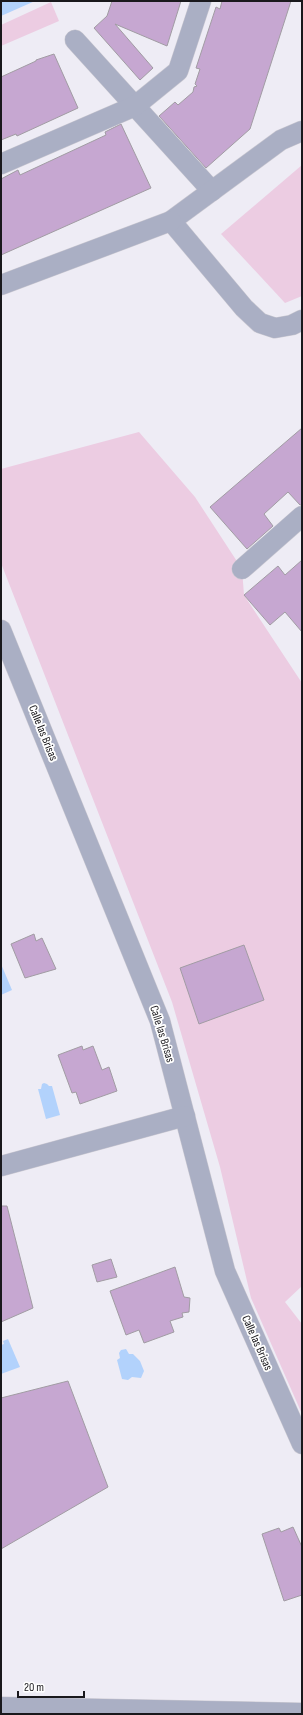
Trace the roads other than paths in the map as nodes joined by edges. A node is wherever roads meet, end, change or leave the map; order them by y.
1 (201, 1) edge
2 (75, 40) dead end
3 (135, 106) junction
4 (302, 131) edge
5 (1, 164) edge
6 (212, 191) junction
7 (171, 221) junction
8 (1, 285) edge
9 (302, 320) edge
10 (302, 516) edge
11 (242, 569) dead end
12 (1, 630) edge
13 (185, 1116) junction
14 (1, 1166) edge
15 (302, 1444) edge
16 (1, 1707) edge
17 (302, 1713) edge

1 - 3 street
2 - 3 street
3 - 5 street
3 - 6 street
4 - 6 street
6 - 7 street
7 - 8 street
7 - 9 street
10 - 11 street
12 - 13 street, Calle las Brisas
13 - 14 street
13 - 15 street, Calle las Brisas
16 - 17 street

